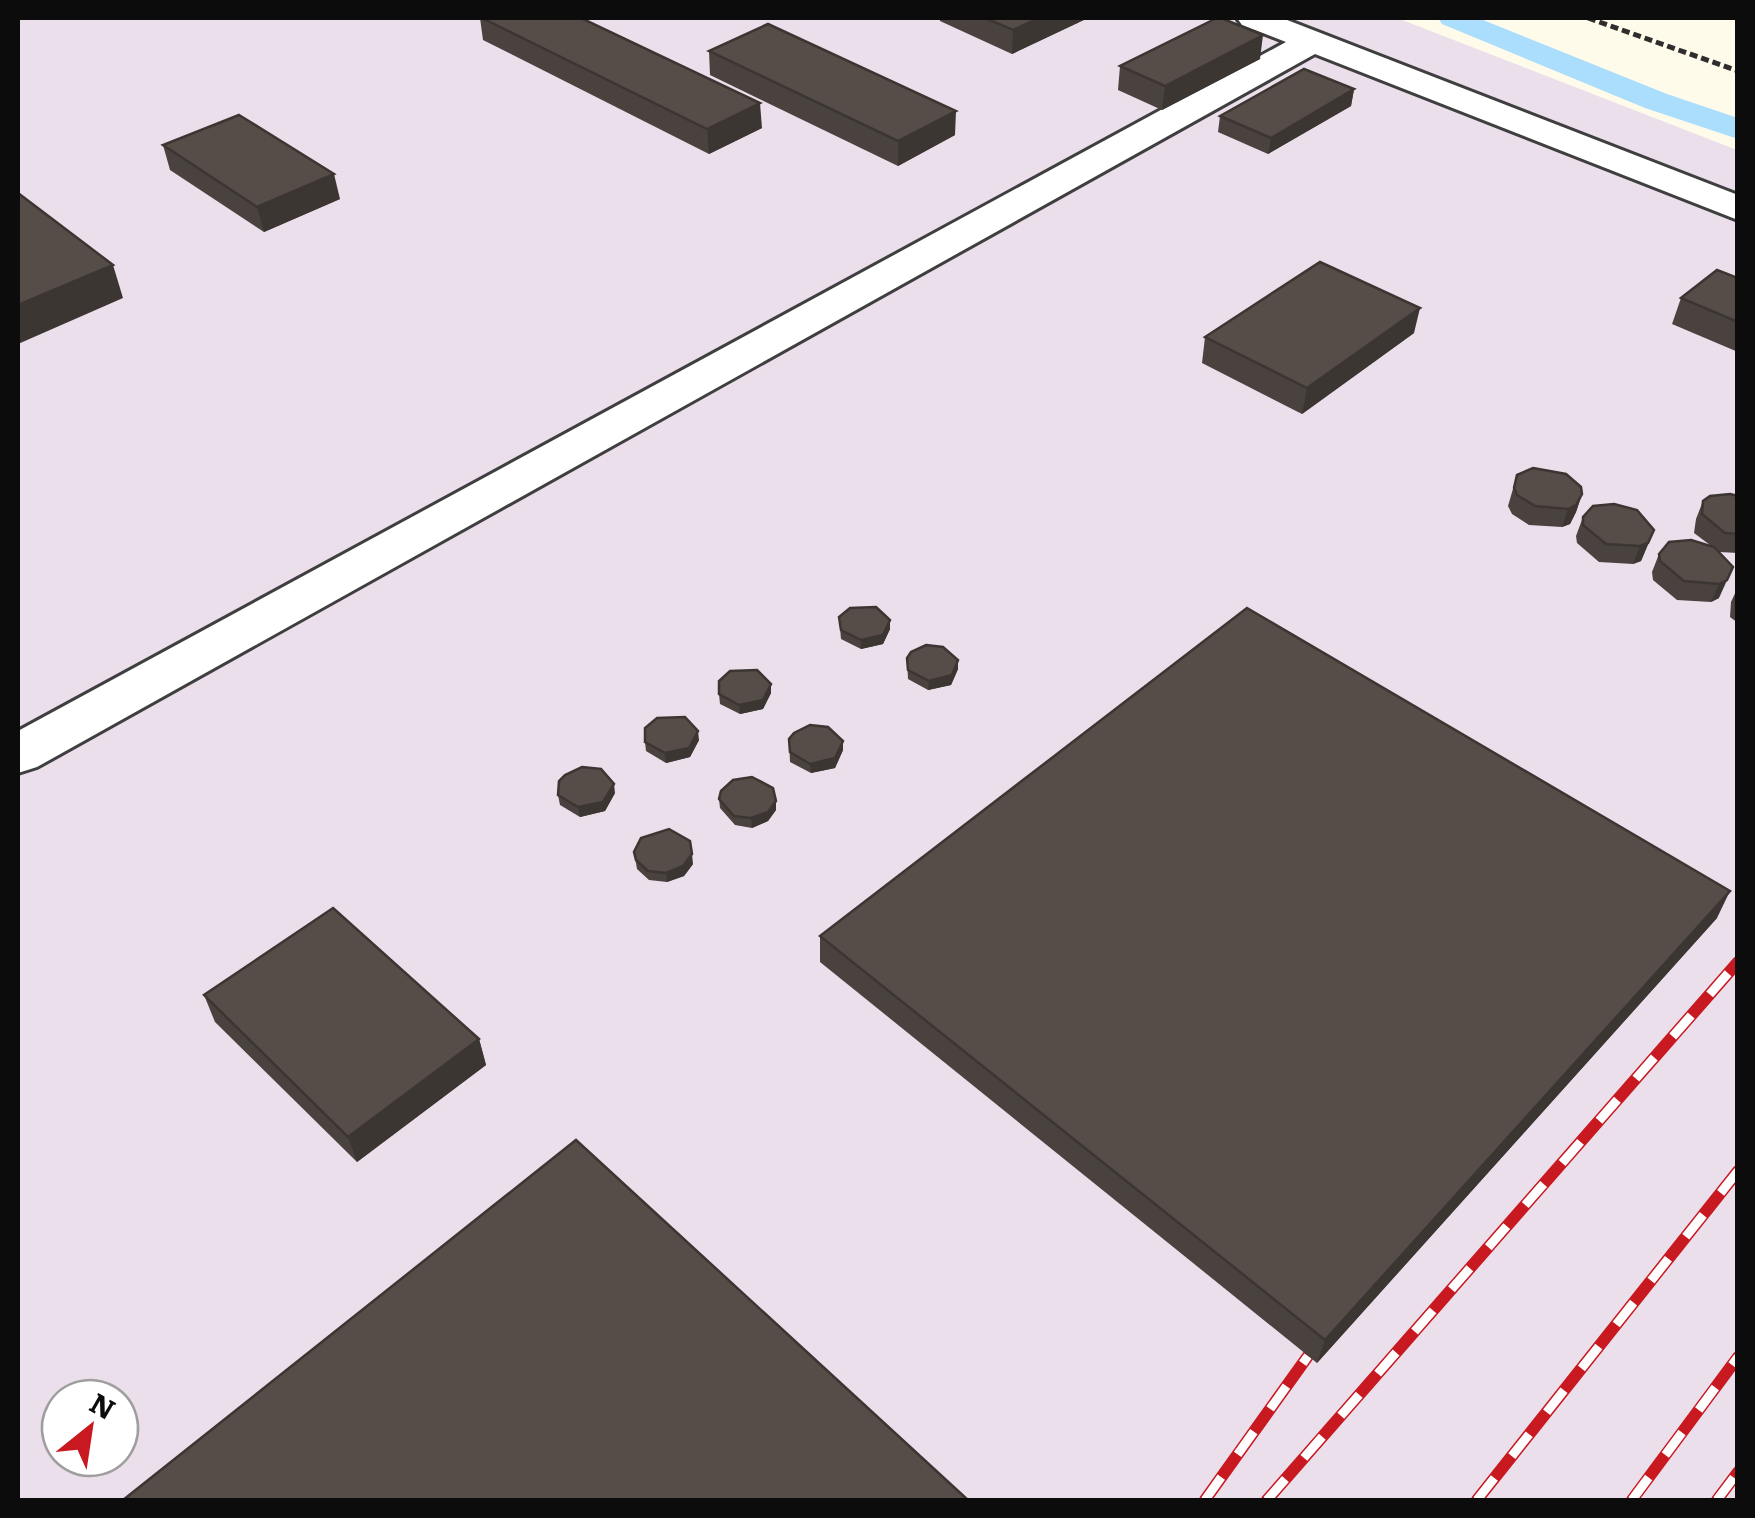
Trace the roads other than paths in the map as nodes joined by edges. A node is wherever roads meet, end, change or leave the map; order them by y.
1 (1254, 18) edge
2 (1314, 41) junction
3 (1738, 209) edge
4 (18, 754) edge

1 - 2 street
2 - 3 street
2 - 4 street

